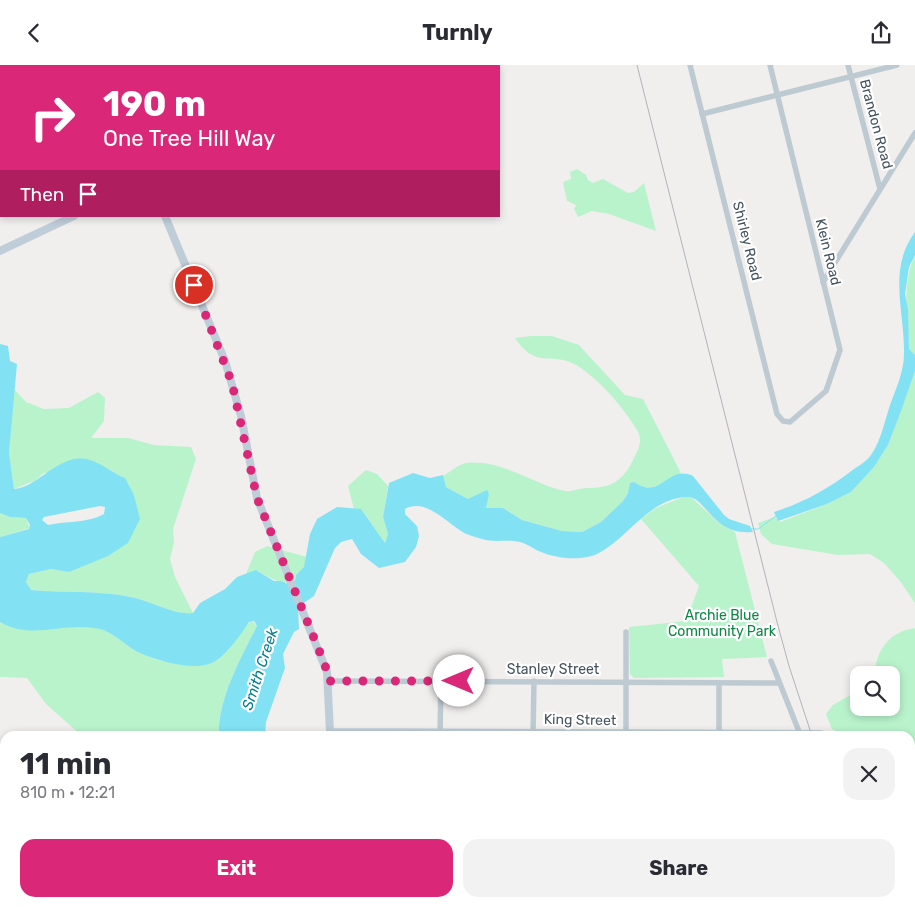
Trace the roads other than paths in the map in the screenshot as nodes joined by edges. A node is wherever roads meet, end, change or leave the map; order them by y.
1 (690, 65) edge
2 (770, 65) edge
3 (848, 65) edge
4 (897, 65) edge
5 (851, 77) junction
6 (778, 95) junction
7 (702, 114) junction
8 (915, 133) edge
9 (880, 189) junction
10 (72, 217) edge
11 (165, 217) edge
12 (0, 251) edge
13 (823, 282) junction
14 (783, 421) joint
15 (626, 632) dead end
16 (771, 661) dead end
17 (329, 681) junction
18 (441, 681) junction
19 (534, 681) junction
20 (627, 682) junction
21 (719, 683) junction
22 (778, 683) junction
23 (330, 731) edge
24 (440, 731) edge
25 (533, 731) edge
26 (626, 731) edge
27 (719, 731) edge
28 (799, 731) edge

1 - 7 street, Shirley Road
2 - 6 street, Klein Road
3 - 5 street, Brandon Road
4 - 5 street
5 - 6 street
5 - 9 street, Brandon Road
6 - 7 street
6 - 13 street, Klein Road
7 - 14 street, Shirley Road
8 - 9 street
9 - 13 street
10 - 12 street
11 - 17 street
13 - 14 street, Klein Road
15 - 20 street
16 - 22 street
17 - 18 street, Stanley Street
17 - 23 street
18 - 19 street, Stanley Street
18 - 24 street
19 - 20 street, Stanley Street
19 - 25 street
20 - 21 street, Stanley Street
20 - 26 street
21 - 22 street, Stanley Street
21 - 27 street
22 - 28 street

